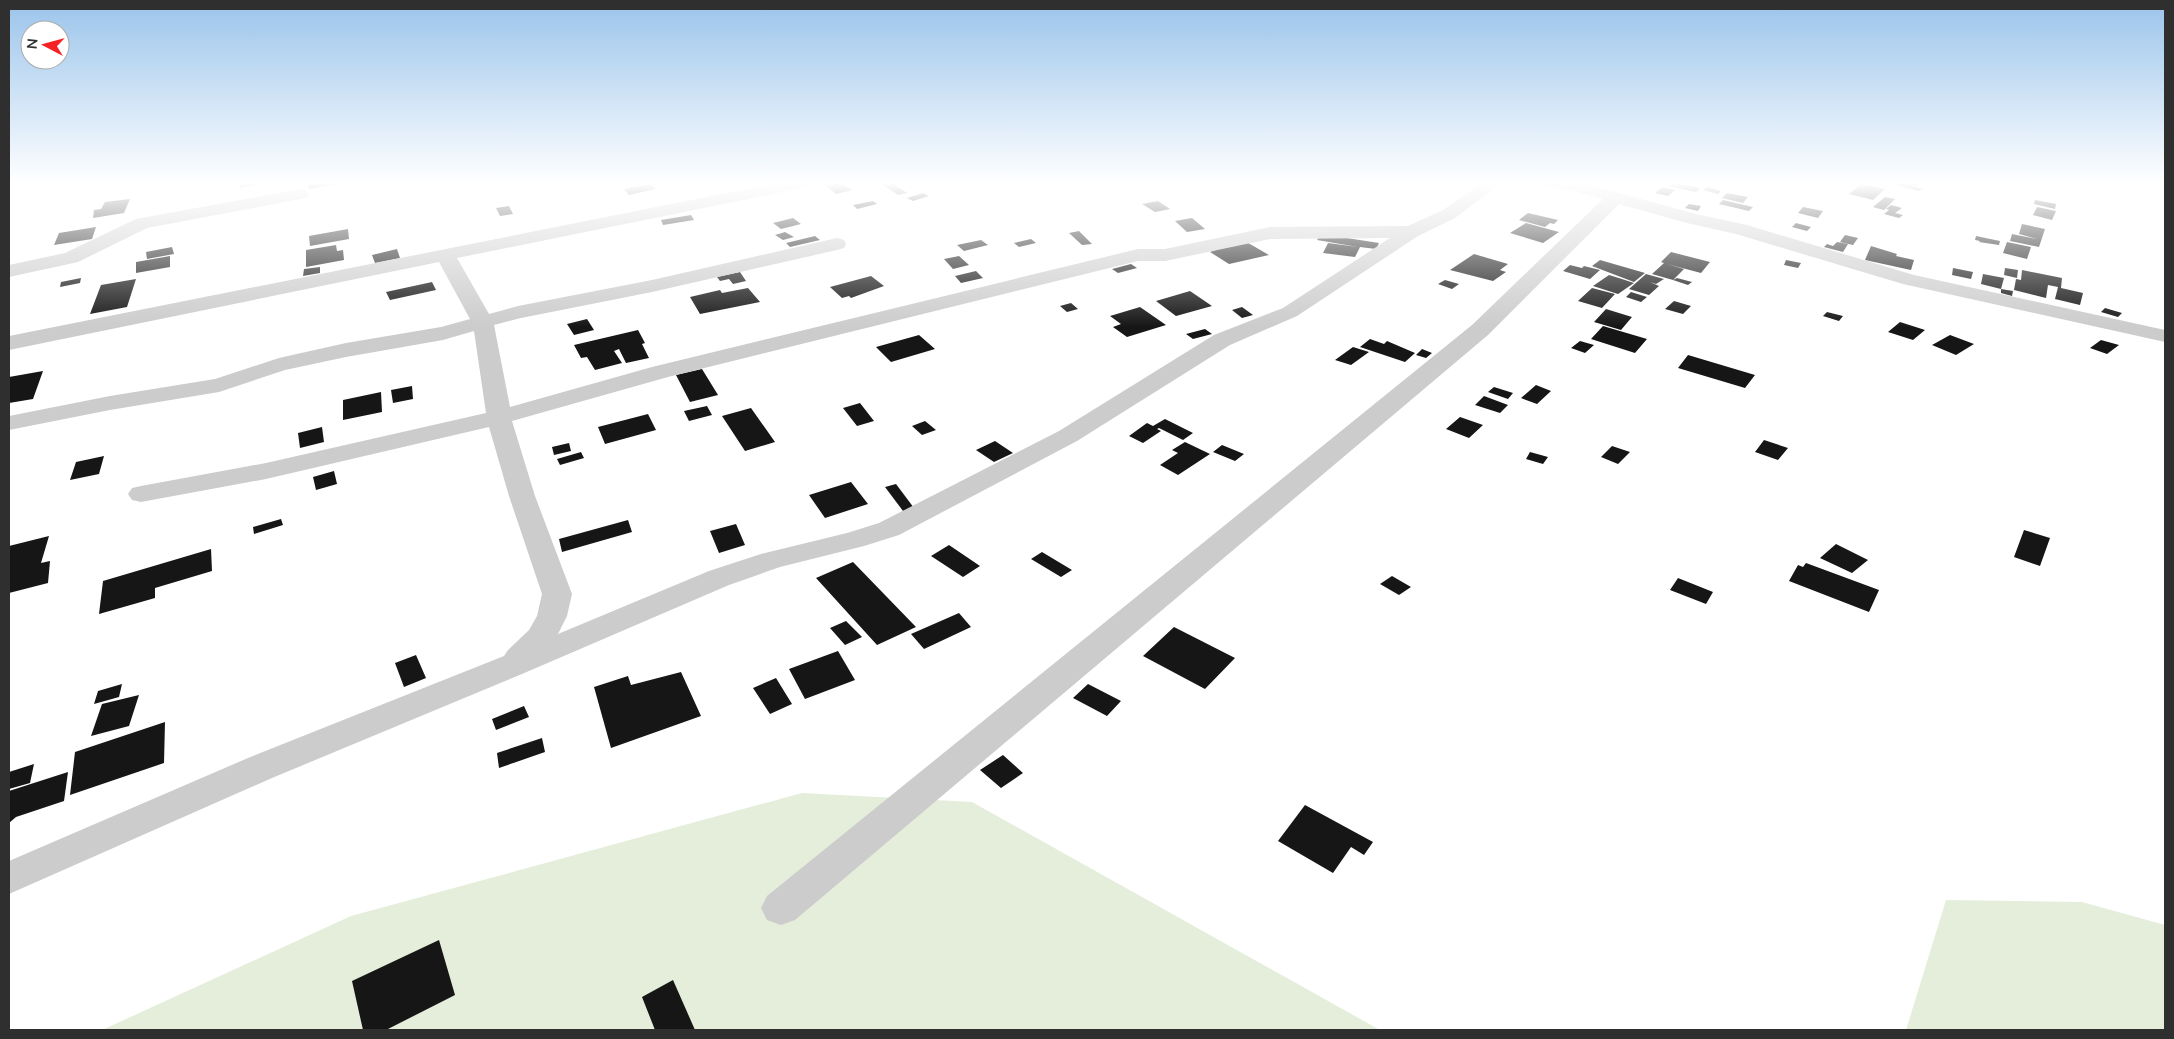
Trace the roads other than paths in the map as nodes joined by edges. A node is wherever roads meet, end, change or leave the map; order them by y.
1 (127, 230) edge
2 (567, 230) edge
3 (1414, 230) edge
4 (1582, 230) edge
5 (1745, 230) edge
6 (1411, 232) junction
7 (837, 244) dead end
8 (445, 255) junction
9 (9, 270) edge
10 (483, 322) junction
11 (2165, 336) edge
12 (9, 342) edge
13 (499, 417) junction
14 (9, 423) edge
15 (141, 494) dead end
16 (511, 666) junction
17 (9, 878) edge
18 (781, 908) dead end

1 - 9 street
2 - 8 street
3 - 6 street
4 - 18 street
5 - 11 street
6 - 13 street
6 - 16 street
7 - 10 street
8 - 10 street
8 - 12 street
10 - 13 street
10 - 14 street
13 - 15 street
13 - 16 street
16 - 17 street

